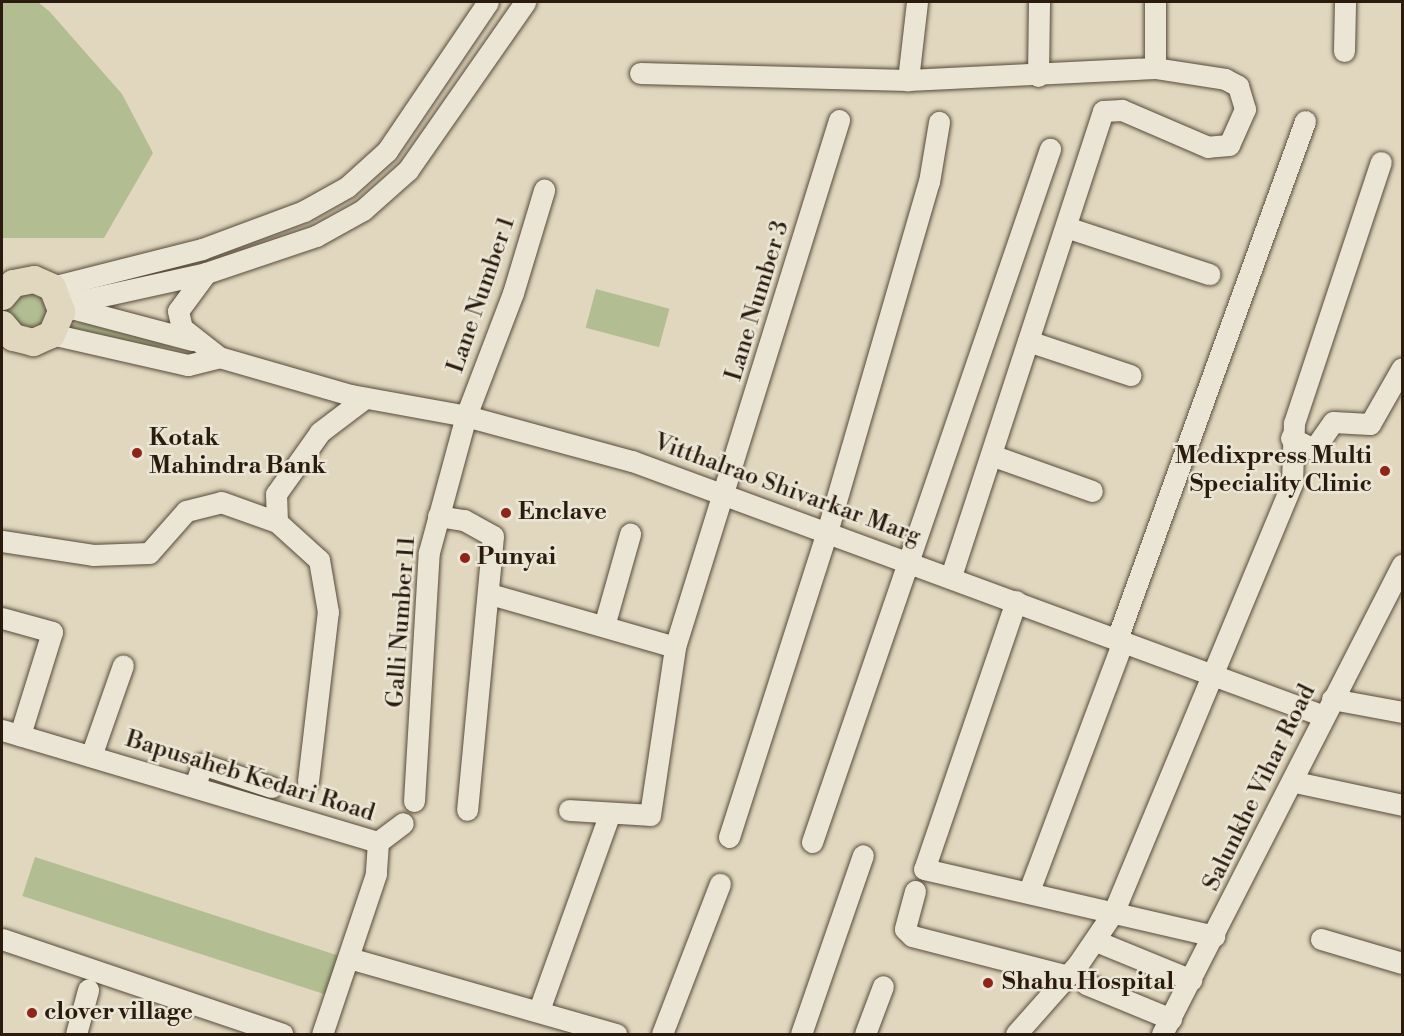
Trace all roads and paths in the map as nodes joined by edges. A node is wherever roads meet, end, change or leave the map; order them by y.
1 (488, 2) edge
2 (525, 2) edge
3 (917, 2) edge
4 (1039, 2) edge
5 (1155, 2) edge
6 (1345, 2) edge
7 (1344, 51) dead end
8 (1155, 68) junction
9 (640, 73) dead end
10 (1038, 76) junction
11 (908, 80) junction
12 (839, 120) dead end
13 (1305, 121) dead end
14 (939, 122) dead end
15 (1050, 149) dead end
16 (1381, 162) dead end
17 (543, 190) dead end
18 (1065, 227) junction
19 (206, 273) junction
20 (1209, 274) dead end
21 (5, 287) edge
22 (56, 296) junction
23 (5, 334) edge
24 (51, 334) junction
25 (193, 340) junction
26 (1028, 341) junction
27 (219, 357) junction
28 (1402, 368) edge
29 (1130, 375) dead end
30 (365, 398) junction
31 (466, 416) junction
32 (1291, 438) junction
33 (991, 455) junction
34 (1092, 491) dead end
35 (725, 497) junction
36 (438, 516) junction
37 (278, 522) junction
38 (827, 532) junction
39 (630, 534) dead end
40 (2, 541) edge
41 (911, 562) junction
42 (1402, 565) edge
43 (951, 577) junction
44 (490, 594) junction
45 (1016, 601) junction
46 (2, 618) edge
47 (604, 626) junction
48 (1120, 640) junction
49 (675, 647) junction
50 (123, 665) dead end
51 (1212, 674) junction
52 (1328, 707) junction
53 (1402, 712) edge
54 (11, 733) edge
55 (91, 756) junction
56 (309, 781) dead end
57 (1295, 782) junction
58 (195, 786) junction
59 (271, 786) dead end
60 (414, 801) dead end
61 (1402, 805) edge
62 (467, 810) dead end
63 (569, 810) dead end
64 (609, 816) junction
65 (404, 823) dead end
66 (729, 837) dead end
67 (378, 842) junction
68 (812, 842) dead end
69 (863, 855) dead end
70 (720, 884) dead end
71 (915, 891) dead end
72 (1029, 891) junction
73 (1114, 911) junction
74 (1214, 936) junction
75 (2, 939) edge
76 (1321, 939) dead end
77 (1096, 941) junction
78 (349, 958) junction
79 (1402, 963) edge
80 (1077, 980) junction
81 (1191, 980) junction
82 (883, 986) dead end
83 (88, 990) dead end
84 (539, 1010) junction
85 (1166, 1027) edge
86 (570, 1028) edge
87 (76, 1035) edge
88 (282, 1035) edge
89 (322, 1035) edge
90 (615, 1035) edge
91 (662, 1035) edge
92 (801, 1035) edge
93 (865, 1035) edge
94 (1016, 1035) edge

1 - 22 street
2 - 19 street
3 - 11 street
4 - 10 street
5 - 8 street
6 - 7 street
8 - 10 street
8 - 18 street
9 - 11 street
10 - 11 street
12 - 35 street, Lane Number 3
13 - 48 street
14 - 38 street
15 - 41 street
16 - 32 street
17 - 31 street, Lane Number 1
18 - 20 street
18 - 26 street
19 - 22 street
19 - 25 street
21 - 22 main road
22 - 24 main road
22 - 25 street
23 - 24 main road
24 - 27 street
25 - 27 street
26 - 29 street
26 - 33 street
27 - 30 street, Vitthalrao Shivarkar Marg
28 - 32 street
30 - 31 street, Vitthalrao Shivarkar Marg
30 - 37 street
31 - 35 street, Vitthalrao Shivarkar Marg
31 - 36 street, Galli Number 11
32 - 51 street
33 - 34 street
33 - 43 street
35 - 38 street, Vitthalrao Shivarkar Marg
35 - 49 street, Lane Number 3
36 - 44 street
36 - 60 street, Galli Number 11
37 - 40 street
37 - 56 street
38 - 41 street, Vitthalrao Shivarkar Marg
38 - 66 street
39 - 47 street
41 - 43 street, Vitthalrao Shivarkar Marg
41 - 68 street
42 - 52 street, Salunkhe Vihar Road
43 - 45 street, Vitthalrao Shivarkar Marg
44 - 47 street
44 - 62 street
45 - 48 street, Vitthalrao Shivarkar Marg
45 - 72 street
46 - 54 street
47 - 49 street
48 - 51 street, Vitthalrao Shivarkar Marg
48 - 72 street
49 - 64 street, Lane Number 3
50 - 55 street
51 - 52 street, Vitthalrao Shivarkar Marg
51 - 73 street
52 - 53 street, Vitthalrao Shivarkar Marg
52 - 57 street, Salunkhe Vihar Road
54 - 55 street, Bapusaheb Kedari Road
55 - 58 street, Bapusaheb Kedari Road
57 - 61 street
57 - 74 street, Salunkhe Vihar Road
58 - 59 street
58 - 67 street, Bapusaheb Kedari Road
63 - 64 street
64 - 84 street
65 - 67 street
67 - 78 street, Bapusaheb Kedari Road
69 - 92 street
70 - 91 street
71 - 80 street
72 - 73 street
73 - 74 street
73 - 77 street
74 - 81 street, Salunkhe Vihar Road
75 - 88 street
76 - 79 street
77 - 80 street
77 - 81 street
78 - 84 street
78 - 89 street, Bapusaheb Kedari Road
80 - 85 street
80 - 94 street
81 - 85 street, Salunkhe Vihar Road
82 - 93 street
83 - 87 street
84 - 86 street
86 - 90 street

